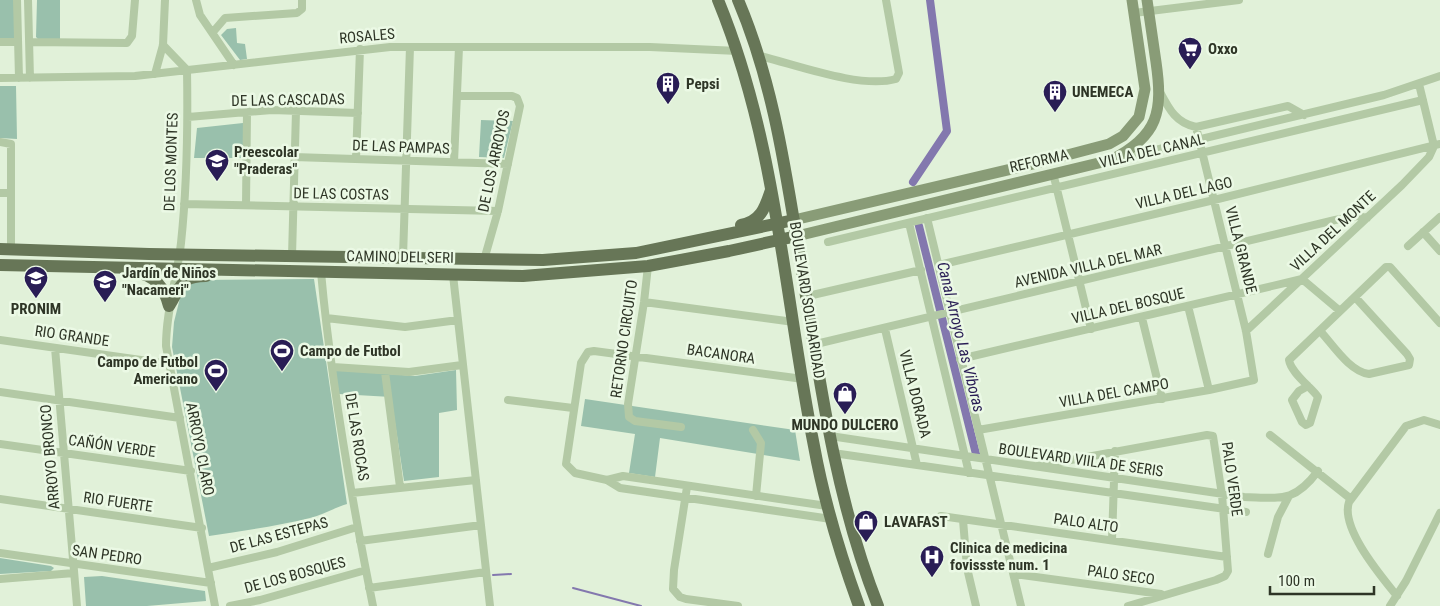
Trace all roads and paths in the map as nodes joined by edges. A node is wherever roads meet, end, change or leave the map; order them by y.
1 (17, 0) edge
2 (28, 0) edge
3 (135, 0) edge
4 (165, 0) edge
5 (196, 0) edge
6 (302, 0) edge
7 (718, 0) edge
8 (738, 0) edge
9 (886, 0) edge
10 (1132, 0) edge
11 (1239, 0) edge
12 (1148, 5) edge
13 (1134, 13) junction
14 (213, 32) junction
15 (0, 42) edge
16 (18, 42) junction
17 (30, 42) junction
18 (163, 44) junction
19 (410, 47) junction
20 (459, 47) junction
21 (360, 49) junction
22 (738, 51) junction
23 (760, 56) junction
24 (234, 65) junction
25 (187, 70) junction
26 (155, 74) junction
27 (1440, 76) edge
28 (0, 78) edge
29 (19, 78) junction
30 (30, 78) junction
31 (1419, 84) junction
32 (1160, 92) junction
33 (457, 96) junction
34 (1423, 100) junction
35 (296, 111) junction
36 (247, 112) junction
37 (358, 113) junction
38 (1304, 115) junction
39 (188, 117) junction
40 (1196, 127) junction
41 (1199, 141) junction
42 (0, 142) edge
43 (1437, 145) edge
44 (1202, 153) junction
45 (294, 157) junction
46 (356, 159) junction
47 (406, 160) junction
48 (1111, 160) junction
49 (454, 162) junction
50 (508, 164) junction
51 (1010, 169) junction
52 (1052, 173) junction
53 (1014, 182) junction
54 (772, 188) junction
55 (1057, 188) junction
56 (0, 193) edge
57 (11, 193) junction
58 (1214, 200) junction
59 (184, 204) junction
60 (246, 205) junction
61 (293, 206) junction
62 (404, 209) junction
63 (498, 211) junction
64 (1440, 217) edge
65 (927, 218) junction
66 (1367, 218) junction
67 (794, 220) junction
68 (779, 223) junction
69 (909, 223) junction
70 (1423, 232) junction
71 (1068, 235) junction
72 (797, 236) junction
73 (782, 239) junction
74 (828, 242) dead end
75 (679, 245) junction
76 (1408, 246) dead end
77 (1225, 247) junction
78 (6, 249) edge
79 (1440, 251) edge
80 (179, 254) junction
81 (292, 256) junction
82 (403, 257) junction
83 (484, 260) junction
84 (0, 265) edge
85 (939, 265) junction
86 (648, 266) junction
87 (103, 268) junction
88 (177, 268) junction
89 (246, 270) junction
90 (921, 270) junction
91 (321, 272) junction
92 (453, 275) junction
93 (1302, 279) junction
94 (1080, 281) junction
95 (1237, 295) junction
96 (808, 296) junction
97 (1355, 298) junction
98 (644, 302) junction
99 (169, 306) junction
100 (1188, 306) junction
101 (1340, 311) junction
102 (949, 313) junction
103 (934, 316) junction
104 (326, 318) junction
105 (1142, 318) junction
106 (458, 320) junction
107 (794, 322) junction
108 (1440, 323) edge
109 (1091, 328) junction
110 (885, 329) junction
111 (1246, 331) junction
112 (1321, 332) junction
113 (0, 340) edge
114 (816, 344) junction
115 (55, 348) junction
116 (635, 355) junction
117 (960, 359) junction
118 (170, 364) junction
119 (462, 365) junction
120 (333, 368) junction
121 (385, 372) junction
122 (803, 379) junction
123 (1254, 380) joint
124 (1308, 386) junction
125 (1209, 390) junction
126 (0, 392) edge
127 (1162, 399) junction
128 (508, 400) dead end
129 (59, 401) junction
130 (573, 408) junction
131 (180, 418) junction
132 (1440, 425) edge
133 (681, 427) dead end
134 (753, 430) dead end
135 (978, 430) junction
136 (1270, 435) dead end
137 (830, 436) junction
138 (0, 444) edge
139 (915, 450) junction
140 (1115, 451) junction
141 (63, 452) junction
142 (833, 453) junction
143 (966, 457) junction
144 (987, 460) junction
145 (917, 465) junction
146 (1032, 467) junction
147 (191, 471) junction
148 (1318, 471) junction
149 (969, 472) junction
150 (990, 475) junction
151 (1114, 479) junction
152 (476, 480) junction
153 (607, 480) junction
154 (400, 487) junction
155 (687, 487) junction
156 (1114, 493) junction
157 (352, 494) junction
158 (1222, 494) junction
159 (756, 496) junction
160 (1290, 496) junction
161 (686, 498) junction
162 (0, 499) edge
163 (1351, 499) junction
164 (796, 504) junction
165 (68, 508) junction
166 (1223, 508) junction
167 (829, 512) junction
168 (1246, 512) dead end
169 (1440, 513) edge
170 (796, 514) junction
171 (941, 516) dead end
172 (963, 520) junction
173 (481, 525) junction
174 (1002, 525) junction
175 (202, 528) junction
176 (357, 528) junction
177 (1112, 540) junction
178 (360, 541) junction
179 (0, 553) edge
180 (1268, 554) dead end
181 (1227, 556) junction
182 (73, 564) junction
183 (208, 568) junction
184 (366, 570) junction
185 (486, 572) junction
186 (74, 573) junction
187 (1014, 574) junction
188 (0, 578) edge
189 (211, 584) junction
190 (369, 588) junction
191 (1165, 595) junction
192 (1397, 596) junction
193 (77, 606) edge
194 (215, 606) edge
195 (230, 606) edge
196 (373, 606) edge
197 (490, 606) edge
198 (738, 606) edge
199 (859, 606) edge
200 (878, 606) edge
201 (976, 606) edge
202 (1022, 606) edge
203 (1128, 606) edge
204 (1390, 606) edge

1 - 16 street
2 - 17 street
3 - 17 street
4 - 18 street
5 - 14 street
6 - 14 street
7 - 22 main road, BOULEVARD SOLIDARIDAD
8 - 23 main road, BOULEVARD SOLIDARIDAD
9 - 23 street
10 - 13 main road, REFORMA
11 - 12 street
12 - 13 street
12 - 32 main road, REFORMA
13 - 51 main road, REFORMA
14 - 24 street
15 - 16 street
16 - 29 street
17 - 30 street
18 - 25 street
18 - 26 street
19 - 20 street, ROSALES
19 - 21 street, ROSALES
19 - 47 street
20 - 22 street, ROSALES
20 - 33 street
21 - 24 street, ROSALES
21 - 37 street
22 - 54 main road, BOULEVARD SOLIDARIDAD
23 - 67 main road, BOULEVARD SOLIDARIDAD
24 - 25 street, ROSALES
25 - 26 street, ROSALES
25 - 39 street, DE LOS MONTES
26 - 30 street, ROSALES
27 - 31 street, VILLA DEL CANAL
28 - 29 street, ROSALES
29 - 30 street, ROSALES
31 - 34 street
31 - 38 street, VILLA DEL CANAL
32 - 40 street
32 - 48 main road, REFORMA
33 - 49 street
33 - 50 street, DE LOS ARROYOS
34 - 43 street
34 - 44 street, VILLA DEL CANAL
35 - 36 street, DE LAS CASCADAS
35 - 37 street, DE LAS CASCADAS
35 - 45 street
36 - 39 street, DE LAS CASCADAS
36 - 60 street
37 - 46 street
38 - 40 street
38 - 41 street, VILLA DEL CANAL
39 - 59 street, DE LOS MONTES
40 - 41 street, VILLA GRANDE
41 - 44 street, VILLA GRANDE
41 - 48 street, VILLA DEL CANAL
42 - 57 street
43 - 58 street, VILLA DEL LAGO
43 - 66 street, VILLA DEL MONTE
44 - 55 street, VILLA DEL CANAL
44 - 58 street, VILLA GRANDE
45 - 46 street, DE LAS PAMPAS
45 - 61 street
46 - 47 street, DE LAS PAMPAS
47 - 49 street, DE LAS PAMPAS
47 - 62 street
48 - 52 main road, REFORMA
49 - 50 street, DE LAS PAMPAS
50 - 63 street, DE LOS ARROYOS
51 - 53 main road
51 - 67 main road, REFORMA
52 - 53 main road, REFORMA
52 - 55 street
53 - 72 main road, REFORMA
54 - 68 main road, BOULEVARD SOLIDARIDAD
54 - 75 main road
55 - 65 street, VILLA DEL CANAL
55 - 71 street
56 - 57 street
57 - 78 street
58 - 71 street, VILLA DEL LAGO
58 - 77 street, VILLA GRANDE
59 - 60 street, DE LAS COSTAS
59 - 80 street, DE LOS MONTES
60 - 61 street, DE LAS COSTAS
61 - 62 street, DE LAS COSTAS
61 - 81 street
62 - 63 street, DE LAS COSTAS
62 - 82 street
63 - 83 street, DE LOS ARROYOS
64 - 70 street
65 - 69 street, VILLA DEL CANAL
65 - 85 street
66 - 77 street, AVENIDA VILLA DEL MAR
66 - 93 street, VILLA DEL MONTE
67 - 68 main road, CAMINO DEL SERI
67 - 72 main road, BOULEVARD SOLIDARIDAD
68 - 73 main road, BOULEVARD SOLIDARIDAD
68 - 75 main road, CAMINO DEL SERI
69 - 74 street, VILLA DEL CANAL
69 - 90 street
70 - 76 street
70 - 79 street
71 - 85 street, VILLA DEL LAGO
71 - 94 street
72 - 73 main road, CAMINO DEL SERI
72 - 96 main road, BOULEVARD SOLIDARIDAD
73 - 86 main road, CAMINO DEL SERI
73 - 107 main road, BOULEVARD SOLIDARIDAD
75 - 83 main road, CAMINO DEL SERI
77 - 94 street, AVENIDA VILLA DEL MAR
77 - 95 street, VILLA GRANDE
78 - 80 main road, CAMINO DEL SERI
80 - 81 main road, CAMINO DEL SERI
80 - 88 street, DE LOS MONTES
81 - 82 main road, CAMINO DEL SERI
82 - 83 main road, CAMINO DEL SERI
84 - 87 main road, CAMINO DEL SERI
85 - 102 street
86 - 92 main road, CAMINO DEL SERI
86 - 98 street, RETORNO CIRCUITO
87 - 88 main road, CAMINO DEL SERI
87 - 99 main road
88 - 89 main road, CAMINO DEL SERI
88 - 99 street, ARROYO CLARO
89 - 91 main road, CAMINO DEL SERI
89 - 99 main road
90 - 96 street
90 - 103 street
91 - 92 main road, CAMINO DEL SERI
91 - 104 street, DE LAS ROCAS
92 - 106 street
93 - 95 street, VILLA DEL BOSQUE
93 - 101 street
93 - 111 street, VILLA DEL MONTE
94 - 102 street, AVENIDA VILLA DEL MAR
94 - 109 street
95 - 100 street, VILLA DEL BOSQUE
95 - 111 street, VILLA GRANDE
96 - 114 main road, BOULEVARD SOLIDARIDAD
97 - 101 street
97 - 108 street
97 - 112 street
98 - 107 street
98 - 116 street, RETORNO CIRCUITO
99 - 118 street, ARROYO CLARO
100 - 105 street, VILLA DEL BOSQUE
100 - 125 street
101 - 112 street
102 - 103 street, AVENIDA VILLA DEL MAR
102 - 117 street
103 - 110 street, AVENIDA VILLA DEL MAR
103 - 143 street
104 - 106 street
104 - 120 street, DE LAS ROCAS
105 - 109 street, VILLA DEL BOSQUE
105 - 127 street
106 - 119 street
107 - 122 main road, BOULEVARD SOLIDARIDAD
109 - 117 street, VILLA DEL BOSQUE
110 - 114 street, AVENIDA VILLA DEL MAR
110 - 139 street, VILLA DORADA
111 - 123 street, VILLA GRANDE
112 - 124 street
113 - 115 street, RIO GRANDE
114 - 137 main road, BOULEVARD SOLIDARIDAD
115 - 118 street, RIO GRANDE
115 - 129 street, ARROYO BRONCO
116 - 122 street, BACANORA
116 - 130 street, RETORNO CIRCUITO
116 - 133 street, RETORNO CIRCUITO
117 - 135 street
118 - 131 street, ARROYO CLARO
119 - 121 street
119 - 152 street
120 - 121 street
120 - 157 street, DE LAS ROCAS
121 - 154 street
122 - 167 main road, BOULEVARD SOLIDARIDAD
123 - 125 street, VILLA DEL CAMPO
124 - 124 street
125 - 127 street, VILLA DEL CAMPO
126 - 129 street
127 - 135 street, VILLA DEL CAMPO
128 - 130 street
129 - 131 street
129 - 141 street, ARROYO BRONCO
130 - 153 street, RETORNO CIRCUITO
131 - 147 street, ARROYO CLARO
132 - 163 street
134 - 159 street
135 - 144 street
136 - 148 street
137 - 139 street, BOULEVARD VIILA DE SERIS
137 - 142 main road, BOULEVARD SOLIDARIDAD
138 - 141 street, CAÑÓN VERDE
139 - 143 street, BOULEVARD VIILA DE SERIS
139 - 145 street, VILLA DORADA
140 - 146 street, PALO VERDE
140 - 151 street
140 - 158 street, PALO VERDE
141 - 147 street, CAÑÓN VERDE
141 - 165 street, ARROYO BRONCO
142 - 145 street, BOULEVARD VIILA DE SERIS
142 - 200 main road, BOULEVARD SOLIDARIDAD
143 - 144 street, BOULEVARD VIILA DE SERIS
143 - 149 street
144 - 146 street, BOULEVARD VIILA DE SERIS
144 - 150 street
145 - 149 street, BOULEVARD VIILA DE SERIS
146 - 151 street, BOULEVARD VIILA DE SERIS
147 - 175 street, ARROYO CLARO
148 - 160 street
148 - 163 street
149 - 150 street, BOULEVARD VIILA DE SERIS
150 - 156 street, BOULEVARD VIILA DE SERIS
150 - 174 street
151 - 156 street
151 - 158 street, BOULEVARD VIILA DE SERIS
152 - 154 street
152 - 173 street
153 - 155 street
153 - 161 street
154 - 157 street
155 - 159 street
155 - 161 street
156 - 166 street, BOULEVARD VIILA DE SERIS
156 - 177 street
157 - 176 street, DE LAS ROCAS
158 - 160 street, BOULEVARD VIILA DE SERIS
158 - 166 street, PALO VERDE
159 - 164 street
160 - 180 street
161 - 170 street
161 - 198 street
162 - 165 street, RIO FUERTE
163 - 192 street
164 - 167 street
164 - 170 street
165 - 175 street, RIO FUERTE
165 - 182 street, ARROYO BRONCO
166 - 168 street, BOULEVARD VIILA DE SERIS
166 - 181 street, PALO VERDE
167 - 170 street
167 - 199 main road, BOULEVARD SOLIDARIDAD
169 - 192 street
171 - 172 street, PALO ALTO
172 - 174 street, PALO ALTO
172 - 201 street
173 - 178 street
173 - 185 street
174 - 177 street, PALO ALTO
174 - 187 street
175 - 183 street, ARROYO CLARO
176 - 178 street, DE LAS ROCAS
176 - 183 street, DE LAS ESTEPAS
177 - 181 street, PALO ALTO
178 - 184 street, DE LAS ROCAS
179 - 182 street, SAN PEDRO
181 - 191 street, PALO VERDE
182 - 186 street, ARROYO BRONCO
182 - 189 street, SAN PEDRO
183 - 189 street, ARROYO CLARO
184 - 190 street, DE LAS ROCAS
184 - 195 street, DE LOS BOSQUES
185 - 190 street
185 - 197 street
186 - 188 street
186 - 193 street, ARROYO BRONCO
187 - 191 street, PALO SECO
187 - 202 street
189 - 194 street, ARROYO CLARO
190 - 196 street, DE LAS ROCAS
191 - 203 street, PALO VERDE
192 - 204 street

